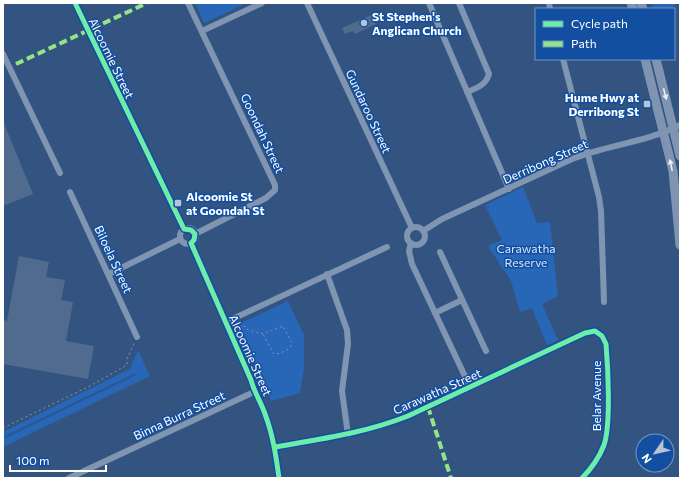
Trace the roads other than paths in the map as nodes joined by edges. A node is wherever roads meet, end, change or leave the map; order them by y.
1 (75, 3) edge
2 (188, 3) edge
3 (262, 3) edge
4 (306, 3) edge
5 (429, 3) edge
6 (460, 3) edge
7 (202, 31) junction
8 (3, 54) edge
9 (563, 60) edge
10 (645, 60) edge
11 (656, 60) edge
12 (468, 92) junction
13 (677, 127) edge
14 (664, 133) junction
15 (588, 153) junction
16 (680, 156) edge
17 (60, 173) dead end
18 (509, 189) junction
19 (70, 192) dead end
20 (412, 228) junction
21 (184, 229) junction
22 (423, 231) junction
23 (195, 234) junction
24 (180, 239) junction
25 (410, 242) junction
26 (191, 243) junction
27 (680, 245) edge
28 (387, 247) dead end
29 (440, 252) dead end
30 (109, 274) junction
31 (327, 274) junction
32 (462, 300) junction
33 (604, 302) dead end
34 (435, 313) junction
35 (226, 322) junction
36 (599, 332) joint
37 (137, 337) road end
38 (486, 351) dead end
39 (470, 387) junction
40 (254, 392) junction
41 (348, 435) junction
42 (275, 447) junction
43 (69, 478) edge
44 (280, 478) edge
45 (582, 478) edge

1 - 21 street, Alcoomie Street
2 - 7 street, Goondah Street
3 - 7 street
4 - 20 street, Gundaroo Street
5 - 12 street
6 - 12 street
7 - 23 street, Goondah Street
8 - 17 street
9 - 15 street
10 - 14 highway
11 -> 13 highway
12 - 18 street
13 - 14 street, Derribong Street
13 - 16 highway
14 - 15 street, Derribong Street
27 -> 14 highway
15 - 18 street, Derribong Street
15 - 33 street
18 - 22 street, Derribong Street
19 - 30 street, Biloela Street
20 - 22 street
20 - 25 street
21 - 23 street
21 - 24 street
22 - 25 street
23 - 26 street
24 - 26 street
24 - 30 street
25 - 34 street
26 - 35 street, Alcoomie Street
28 - 31 street
29 - 32 street
30 - 37 street, Biloela Street
31 - 35 street
31 - 41 street
32 - 34 street
32 - 38 street
34 - 39 street
35 - 40 street, Alcoomie Street
36 - 39 street, Carawatha Street
36 - 45 street, Belar Avenue
39 - 41 street, Carawatha Street
40 - 42 street, Alcoomie Street
40 - 43 street, Binna Burra Street
41 - 42 street, Carawatha Street
42 - 44 street, Alcoomie Street

